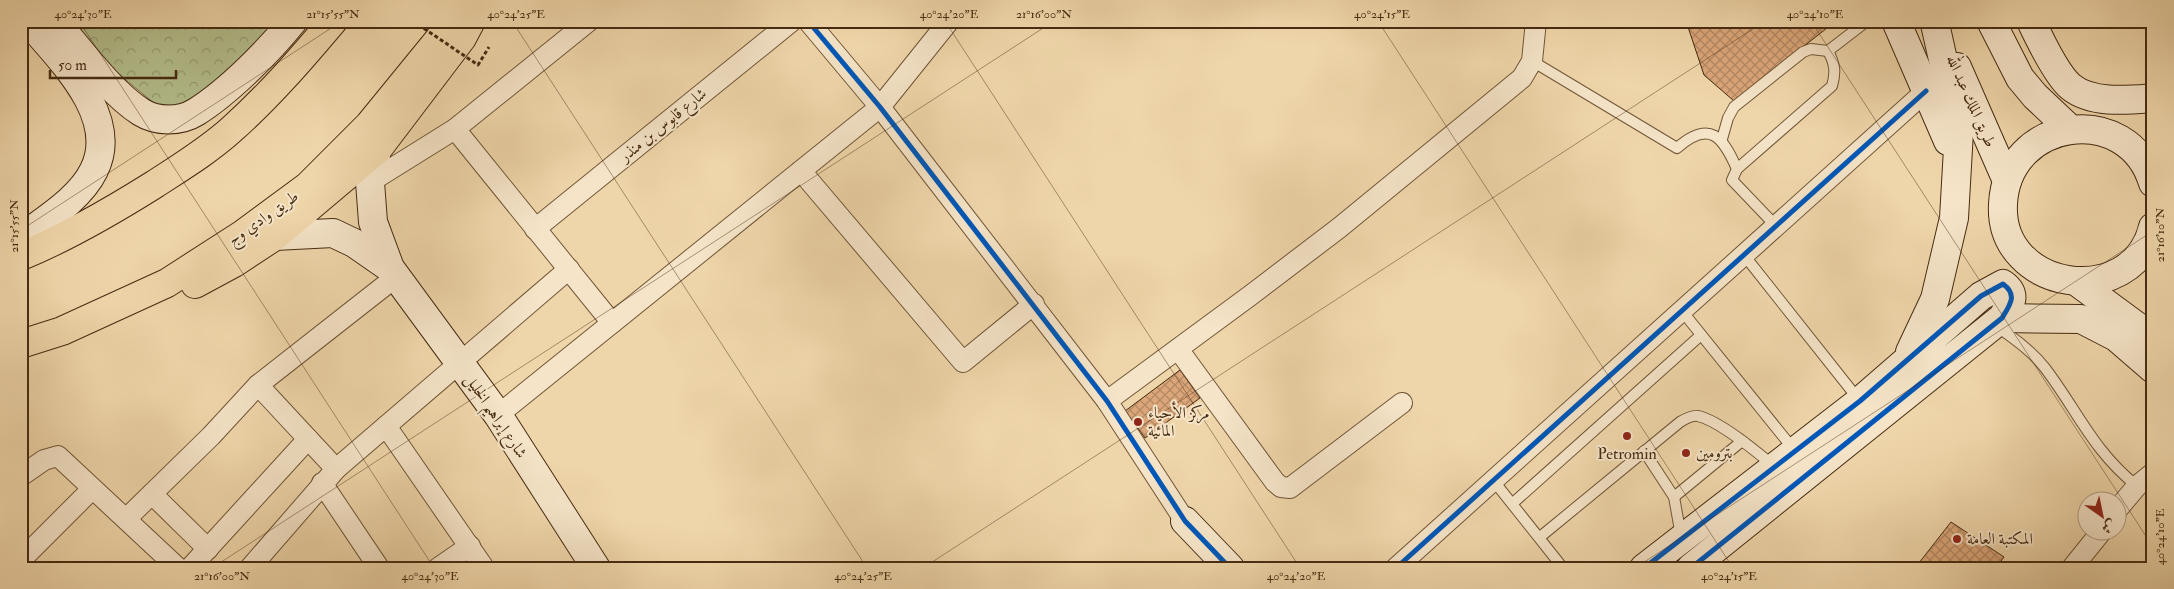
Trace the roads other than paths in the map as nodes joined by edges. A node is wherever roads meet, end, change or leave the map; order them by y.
1 (28, 21) edge
2 (293, 21) edge
3 (333, 21) edge
4 (449, 21) edge
5 (471, 21) edge
6 (589, 21) edge
7 (792, 21) edge
8 (808, 21) edge
9 (949, 21) edge
10 (1536, 21) edge
11 (1867, 21) edge
12 (1896, 21) edge
13 (1991, 21) edge
14 (2031, 21) edge
15 (58, 23) edge
16 (1934, 23) edge
17 (1828, 52) junction
18 (1532, 61) junction
19 (1926, 91) junction
20 (2153, 98) edge
21 (880, 107) junction
22 (455, 129) junction
23 (2070, 129) junction
24 (1722, 140) junction
25 (377, 150) junction
26 (1957, 166) junction
27 (1737, 169) junction
28 (801, 171) junction
29 (2007, 181) junction
30 (370, 182) junction
31 (2153, 183) edge
32 (1776, 226) junction
33 (535, 229) junction
34 (275, 236) junction
35 (21, 238) edge
36 (2149, 246) edge
37 (1744, 255) junction
38 (21, 256) edge
39 (568, 269) junction
40 (394, 272) junction
41 (2077, 282) junction
42 (1034, 304) junction
43 (1682, 311) junction
44 (1998, 321) junction
45 (612, 323) junction
46 (62, 331) junction
47 (1701, 335) junction
48 (2153, 338) edge
49 (21, 344) edge
50 (1178, 349) junction
51 (1906, 361) junction
52 (460, 362) junction
53 (2153, 369) edge
54 (258, 385) junction
55 (1107, 400) junction
56 (1860, 401) junction
57 (1402, 403) dead end
58 (498, 415) junction
59 (386, 426) junction
60 (308, 439) junction
61 (1742, 441) junction
62 (1644, 451) junction
63 (1785, 460) junction
64 (2153, 472) edge
65 (21, 476) edge
66 (329, 476) junction
67 (1493, 480) junction
68 (2137, 486) junction
69 (92, 489) junction
70 (152, 494) junction
71 (1674, 497) junction
72 (2126, 499) edge
73 (1513, 503) junction
74 (126, 519) junction
75 (1185, 520) junction
76 (1540, 537) junction
77 (1681, 539) junction
78 (2093, 542) edge
79 (470, 546) junction
80 (208, 549) junction
81 (21, 560) edge
82 (376, 566) edge
83 (2073, 567) edge
84 (178, 568) edge
85 (190, 568) edge
86 (250, 568) edge
87 (438, 568) edge
88 (484, 568) edge
89 (596, 568) edge
90 (1205, 568) edge
91 (1230, 568) edge
92 (1396, 568) edge
93 (1563, 568) edge
94 (1644, 568) edge
95 (1691, 568) edge

1 - 35 street
2 - 15 street
3 - 38 main road
4 - 46 main road, طريق وادي وج
5 - 25 main road
6 - 22 street
7 - 33 street, شارع قابوس بن منذر
8 - 21 street
9 - 21 street
10 - 18 street
11 - 17 lane
12 - 19 street
13 - 23 street
14 - 20 street
16 - 26 street
16 - 29 street, طريق الملك عبد الله
17 - 24 lane
17 - 27 lane
18 - 24 lane
18 - 50 street
19 - 26 street
19 - 32 street
21 - 28 street
21 - 42 street
22 - 30 street
22 - 33 street
23 - 29 street
23 - 31 street
24 - 27 lane
25 - 30 street
25 - 34 main road
26 - 51 street
27 - 32 lane
28 - 42 street
28 - 45 street
29 - 41 street
30 - 40 street
32 - 37 street
33 - 39 street
34 - 40 street
34 - 46 main road
36 - 41 street
37 - 43 street
37 - 56 lane
39 - 45 street
39 - 52 street
40 - 52 street, شارع إبراهيم الخليل
40 - 54 street
41 - 48 street
42 - 55 street
43 - 47 lane
43 - 67 street
44 - 51 street
44 - 53 street
44 - 68 lane
44 - 95 street
45 - 58 street
46 - 49 main road, طريق وادي وج
47 - 63 lane
47 - 73 lane
50 - 55 street
50 - 57 street
51 - 56 street
52 - 58 street, شارع إبراهيم الخليل
52 - 59 street
54 - 60 street
54 - 70 street
55 - 75 street
56 - 63 street
58 - 89 street, شارع إبراهيم الخليل
59 - 66 street
59 - 79 street
60 - 66 street
60 - 80 street
61 - 62 lane
61 - 63 lane
61 - 71 lane
62 - 71 lane
62 - 76 lane
63 - 77 street
64 - 68 street
65 - 69 street
66 - 82 street
66 - 86 street
67 - 73 lane
67 - 92 street
68 - 72 street
69 - 74 street
69 - 81 street
70 - 74 street
70 - 80 street
71 - 77 lane
73 - 76 lane
74 - 84 street
75 - 90 street
75 - 91 street
76 - 93 lane
77 - 94 street
78 - 83 street
79 - 87 street
79 - 88 street
80 - 85 street

